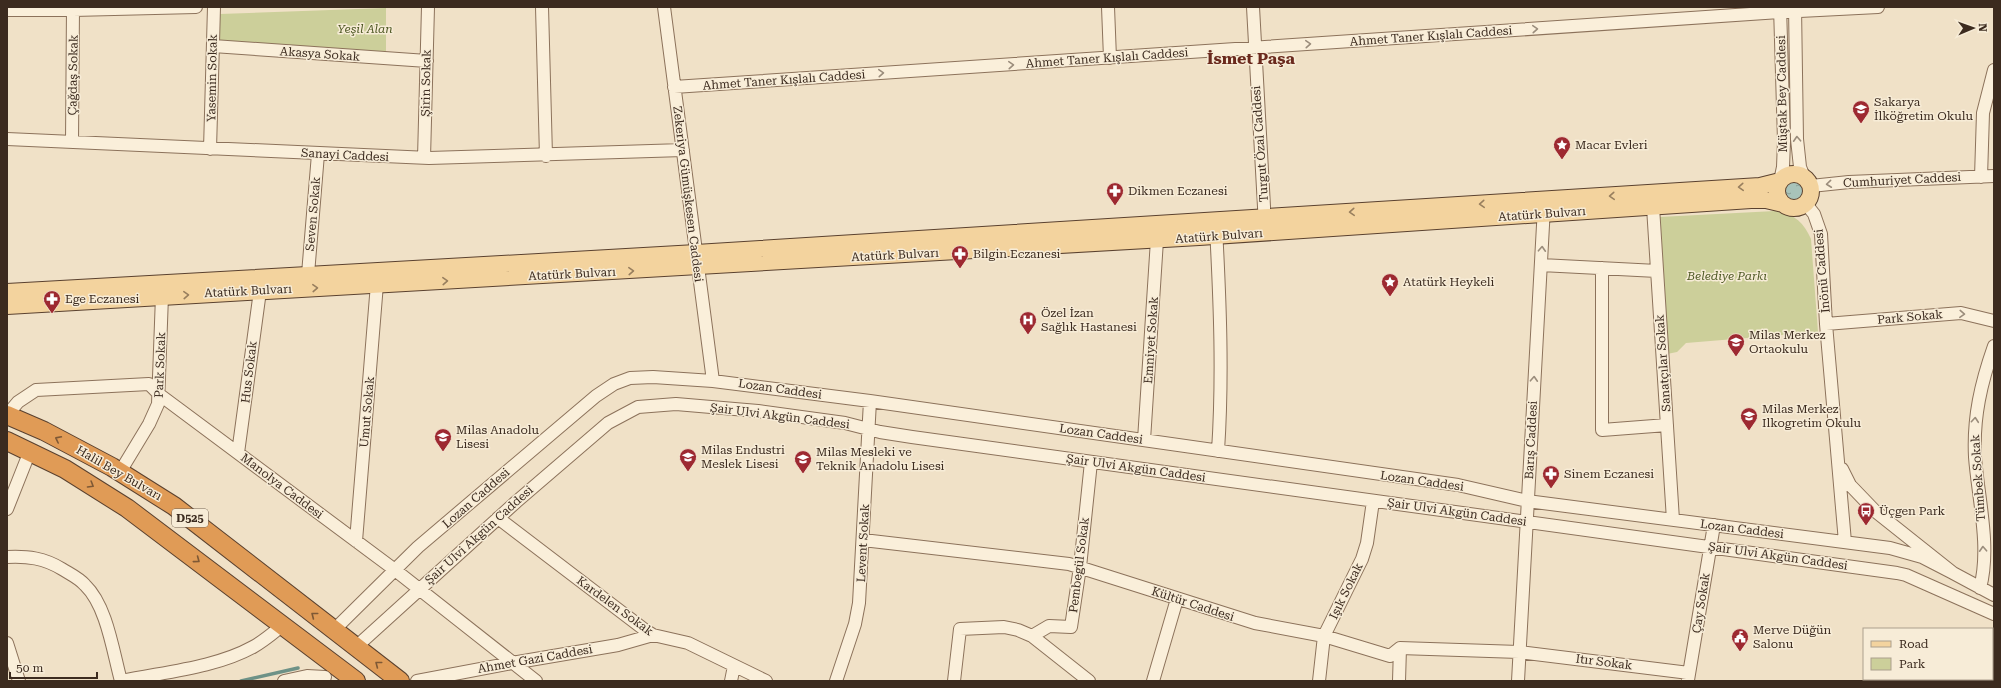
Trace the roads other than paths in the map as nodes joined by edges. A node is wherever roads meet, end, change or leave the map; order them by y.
1 (196, 7) edge
2 (214, 7) edge
3 (428, 7) edge
4 (542, 7) edge
5 (664, 7) edge
6 (1108, 7) edge
7 (1253, 7) edge
8 (1878, 7) edge
9 (73, 9) edge
10 (1780, 9) edge
11 (1795, 9) edge
12 (7, 10) edge
13 (213, 46) junction
14 (1254, 48) junction
15 (1110, 58) junction
16 (427, 62) junction
17 (1994, 70) edge
18 (674, 87) junction
19 (7, 139) edge
20 (72, 142) junction
21 (210, 149) junction
22 (683, 150) junction
23 (318, 154) junction
24 (546, 156) junction
25 (424, 158) junction
26 (1981, 176) junction
27 (1994, 176) edge
28 (1780, 181) junction
29 (1807, 181) junction
30 (1783, 204) junction
31 (1806, 204) junction
32 (1544, 207) junction
33 (1653, 207) junction
34 (1265, 225) junction
35 (1216, 228) junction
36 (1157, 240) junction
37 (697, 260) junction
38 (1541, 265) junction
39 (1602, 268) junction
40 (1657, 271) junction
41 (308, 274) junction
42 (377, 284) junction
43 (260, 291) junction
44 (7, 292) edge
45 (162, 296) junction
46 (7, 306) edge
47 (1994, 321) edge
48 (1826, 324) junction
49 (1994, 346) edge
50 (713, 380) junction
51 (160, 395) junction
52 (870, 401) junction
53 (7, 415) edge
54 (1667, 425) junction
55 (868, 429) junction
56 (1144, 440) junction
57 (7, 441) edge
58 (1218, 451) junction
59 (30, 452) junction
60 (238, 454) junction
61 (1839, 461) junction
62 (1092, 462) junction
63 (120, 472) junction
64 (1373, 501) junction
65 (1527, 501) junction
66 (7, 509) edge
67 (498, 518) junction
68 (1672, 520) junction
69 (1526, 521) junction
70 (1714, 525) junction
71 (356, 540) junction
72 (864, 540) junction
73 (1845, 542) junction
74 (1710, 547) junction
75 (7, 557) edge
76 (1080, 567) junction
77 (395, 570) junction
78 (1953, 573) junction
79 (1980, 588) junction
80 (420, 589) junction
81 (1994, 595) edge
82 (1177, 599) junction
83 (1994, 614) edge
84 (283, 625) junction
85 (334, 630) junction
86 (653, 635) junction
87 (1032, 636) junction
88 (1324, 636) junction
89 (7, 643) edge
90 (356, 647) junction
91 (1400, 648) junction
92 (1519, 652) junction
93 (512, 662) junction
94 (734, 666) junction
95 (327, 674) edge
96 (1689, 677) edge
97 (19, 681) edge
98 (122, 681) edge
99 (284, 681) edge
100 (356, 681) edge
101 (400, 681) edge
102 (417, 681) edge
103 (536, 681) edge
104 (731, 681) edge
105 (766, 681) edge
106 (836, 681) edge
107 (954, 681) edge
108 (1089, 681) edge
109 (1154, 681) edge
110 (1319, 681) edge
111 (1399, 681) edge
112 (1518, 681) edge

1 - 9 street
2 - 13 street, Yasemin Sokak
3 - 16 street, Şirin Sokak
4 - 24 street
5 - 18 street, Zekeriya Gümüşkesen Caddesi
6 - 15 street
7 - 14 street, Turgut Özal Caddesi
8 - 11 street, Ahmet Taner Kışlalı Caddesi
9 - 12 street
9 - 20 street, Çağdaş Sokak
10 - 11 street, Ahmet Taner Kışlalı Caddesi
14 -> 10 street, Ahmet Taner Kışlalı Caddesi
10 - 28 street, Müştak Bey Caddesi
29 -> 11 street, Müştak Bey Caddesi
13 - 16 street, Akasya Sokak
13 - 21 street, Yasemin Sokak
14 - 15 street, Ahmet Taner Kışlalı Caddesi
14 - 34 street, Turgut Özal Caddesi
18 -> 15 street, Ahmet Taner Kışlalı Caddesi
16 - 25 street, Şirin Sokak
17 - 26 street
18 - 22 street, Zekeriya Gümüşkesen Caddesi
19 - 20 street, Sanayi Caddesi
20 - 21 street, Sanayi Caddesi
21 - 23 street, Sanayi Caddesi
22 - 24 street, Sanayi Caddesi
22 - 37 street, Zekeriya Gümüşkesen Caddesi
23 - 25 street, Sanayi Caddesi
23 - 41 street, Seven Sokak
24 - 25 street, Sanayi Caddesi
26 - 27 street, Cumhuriyet Caddesi
26 -> 29 street, Cumhuriyet Caddesi
28 - 29 main road
28 - 30 main road
28 -> 32 main road, Atatürk Bulvarı
29 - 31 main road
30 - 31 main road
30 - 33 main road, Atatürk Bulvarı
31 - 48 street, İnönü Caddesi
32 - 33 main road, Atatürk Bulvarı
32 - 34 main road, Atatürk Bulvarı
38 -> 32 street, Barış Caddesi
33 - 40 street, Sanatçılar Sokak
34 - 35 main road, Atatürk Bulvarı
35 - 36 main road, Atatürk Bulvarı
35 - 37 main road, Atatürk Bulvarı
35 - 58 street
36 - 37 main road, Atatürk Bulvarı
36 - 56 street, Emniyet Sokak
37 - 41 main road, Atatürk Bulvarı
42 -> 37 main road, Atatürk Bulvarı
37 - 50 street, Zekeriya Gümüşkesen Caddesi
38 - 39 street
65 -> 38 street, Barış Caddesi
39 - 40 street
39 - 54 street
40 - 54 street, Sanatçılar Sokak
41 - 44 main road, Atatürk Bulvarı
43 -> 42 main road, Atatürk Bulvarı
42 - 71 street, Umut Sokak
45 -> 43 main road, Atatürk Bulvarı
43 - 60 street, Hus Sokak
45 - 46 main road, Atatürk Bulvarı
45 - 51 street, Park Sokak
48 -> 47 street, Park Sokak
48 - 61 street, İnönü Caddesi
79 -> 49 street, Tümbek Sokak
50 - 52 street, Lozan Caddesi
50 - 77 street, Lozan Caddesi
51 - 53 street, Manolya Caddesi
51 - 60 street, Manolya Caddesi
51 - 63 street, Park Sokak
52 - 55 street, Levent Sokak
52 - 56 street, Lozan Caddesi
63 -> 53 highway, Halil Bey Bulvarı / D525
54 - 68 street, Sanatçılar Sokak
55 - 62 street, Şair Ulvi Akgün Caddesi
55 - 67 street, Şair Ulvi Akgün Caddesi
55 - 72 street, Levent Sokak
56 - 58 street, Lozan Caddesi
57 - 59 highway, Halil Bey Bulvarı / D525
58 - 65 street, Lozan Caddesi
59 - 66 street
59 -> 84 highway, Halil Bey Bulvarı / D525
60 - 71 street, Manolya Caddesi
61 - 73 street, İnönü Caddesi
61 - 78 street, İnönü Caddesi
62 - 64 street, Şair Ulvi Akgün Caddesi
62 - 76 street, Pembegül Sokak
85 -> 63 highway, Halil Bey Bulvarı / D525
64 - 69 street, Şair Ulvi Akgün Caddesi
64 - 88 street, Işık Sokak
65 - 68 street, Lozan Caddesi
65 - 69 street, Barış Caddesi
67 - 80 street, Şair Ulvi Akgün Caddesi
67 - 86 street, Kardelen Sokak
68 - 70 street, Lozan Caddesi
69 - 74 street, Şair Ulvi Akgün Caddesi
69 - 92 street, Barış Caddesi
70 - 73 street, Lozan Caddesi
70 - 74 street, Çay Sokak
71 - 77 street, Manolya Caddesi
72 - 76 street, Kültür Caddesi
72 - 106 street, Levent Sokak
73 - 78 street, Lozan Caddesi
74 - 83 street, Şair Ulvi Akgün Caddesi
74 - 96 street, Çay Sokak
75 - 98 street
76 - 82 street, Kültür Caddesi
76 - 87 street, Pembegül Sokak
77 - 80 street, Manolya Caddesi
77 - 85 street, Lozan Caddesi
78 - 79 street, İnönü Caddesi
79 - 81 street, İnönü Caddesi
80 - 90 street, Şair Ulvi Akgün Caddesi
80 - 93 street, Manolya Caddesi
82 - 88 street, Kültür Caddesi
82 - 109 street
84 - 95 highway, Halil Bey Bulvarı / D525
84 - 98 street
85 - 90 highway, Halil Bey Bulvarı / D525
86 - 93 street, Ahmet Gazi Caddesi
86 - 94 street, Kardelen Sokak
87 - 107 street
87 - 108 street
88 - 91 street, Kültür Caddesi
88 - 110 street, Işık Sokak
89 - 97 street
101 -> 90 highway, D525
91 - 92 street, Kültür Caddesi
91 - 111 street
92 - 96 street, Itır Sokak
92 - 112 street, Barış Caddesi
93 - 102 street, Ahmet Gazi Caddesi
93 - 103 street, Manolya Caddesi
94 - 104 street
94 - 105 street, Kardelen Sokak
95 - 99 street
95 - 100 highway, D525

